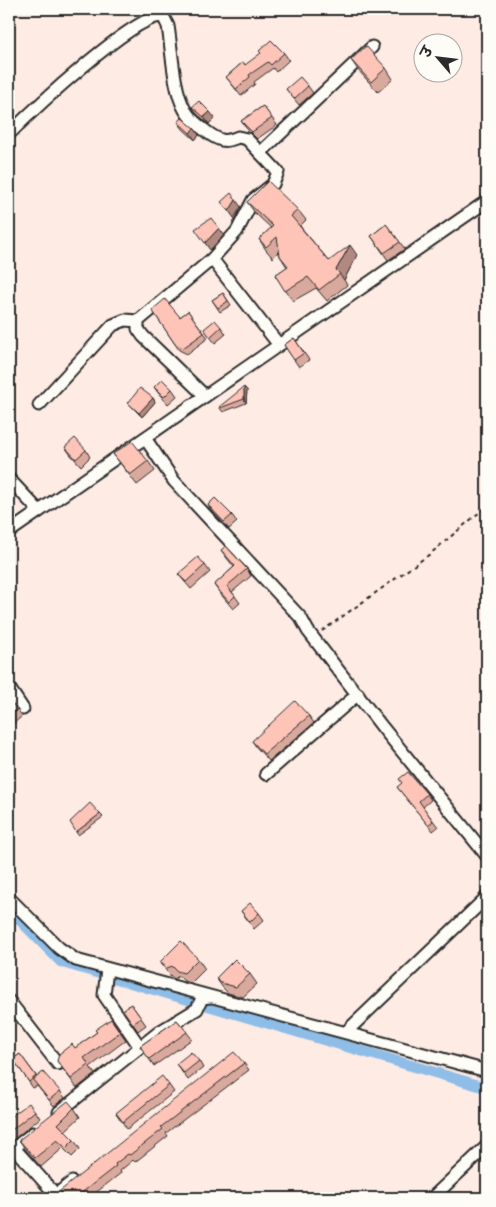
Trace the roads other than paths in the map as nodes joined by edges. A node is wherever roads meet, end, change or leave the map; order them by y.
1 (163, 12) edge
2 (372, 47) dead end
3 (9, 134) edge
4 (260, 152) junction
5 (487, 201) edge
6 (212, 259) junction
7 (138, 321) junction
8 (279, 345) junction
9 (205, 396) junction
10 (39, 405) dead end
11 (145, 438) junction
12 (9, 478) edge
13 (39, 511) junction
14 (9, 532) edge
15 (9, 688) edge
16 (358, 694) junction
17 (23, 709) dead end
18 (266, 774) dead end
19 (487, 856) edge
20 (487, 897) edge
21 (9, 898) edge
22 (106, 974) junction
23 (206, 998) junction
24 (9, 1001) edge
25 (346, 1032) junction
26 (140, 1047) junction
27 (58, 1064) edge
28 (487, 1071) edge
29 (487, 1146) edge
30 (11, 1150) edge
31 (80, 1176) edge
32 (54, 1197) edge
33 (432, 1198) edge

1 - 3 street
1 - 4 street
2 - 4 street
4 - 6 street
5 - 8 street
6 - 7 street
6 - 8 street
7 - 9 street
7 - 10 street
8 - 9 street
9 - 11 street
11 - 13 street
11 - 16 street
12 - 13 street
13 - 14 street
15 - 17 street
16 - 18 street
16 - 19 street
20 - 25 street
21 - 22 street
22 - 23 street
22 - 26 street
23 - 25 street
23 - 26 street
24 - 27 street
25 - 28 street
26 - 30 street
29 - 33 street
30 - 32 street
31 - 32 street

